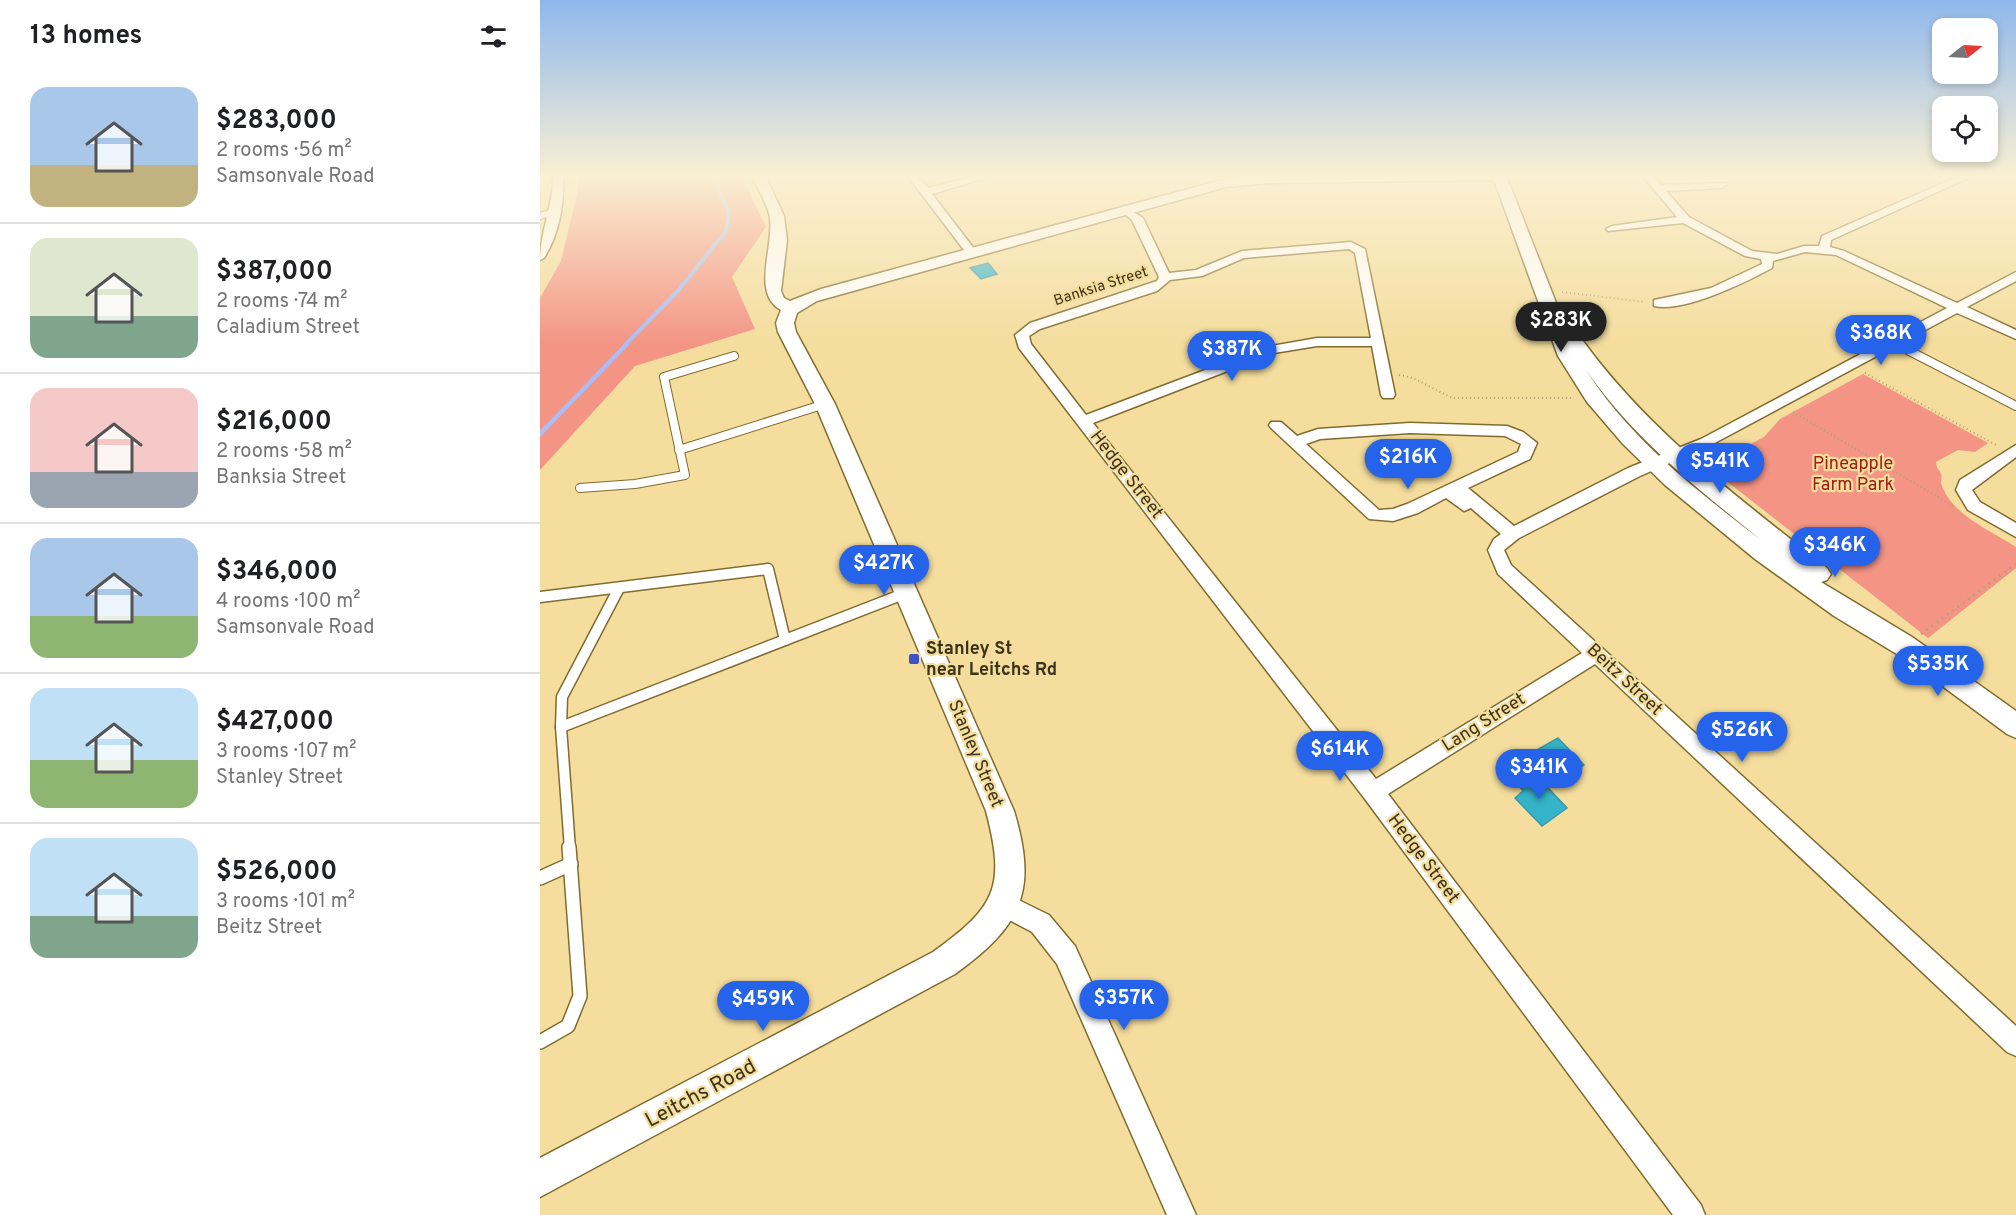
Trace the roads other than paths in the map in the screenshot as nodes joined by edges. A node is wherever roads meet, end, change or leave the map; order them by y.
1 (550, 232) edge
2 (778, 232) edge
3 (956, 232) edge
4 (1044, 232) edge
5 (1144, 232) edge
6 (1521, 232) edge
7 (1709, 232) edge
8 (1840, 232) edge
9 (1824, 249) junction
10 (971, 252) junction
11 (540, 256) edge
12 (1767, 258) junction
13 (2016, 276) edge
14 (1165, 277) junction
15 (1659, 303) road end
16 (790, 308) junction
17 (1957, 308) junction
18 (1554, 316) junction
19 (1022, 335) joint
20 (2016, 335) edge
21 (1379, 342) junction
22 (1892, 342) junction
23 (734, 356) dead end
24 (1388, 395) dead end
25 (825, 405) junction
26 (2016, 406) edge
27 (1084, 421) junction
28 (1276, 425) dead end
29 (1295, 442) junction
30 (679, 450) junction
31 (2016, 450) edge
32 (1676, 455) junction
33 (1654, 463) junction
34 (580, 488) dead end
35 (2016, 531) edge
36 (1509, 536) junction
37 (618, 590) junction
38 (906, 593) junction
39 (540, 597) edge
40 (1886, 633) junction
41 (785, 640) junction
42 (1596, 654) junction
43 (2016, 726) edge
44 (561, 727) junction
45 (1372, 792) junction
46 (571, 864) junction
47 (540, 878) edge
48 (1004, 905) junction
49 (540, 1042) edge
50 (2016, 1043) edge
51 (540, 1178) edge
52 (1182, 1215) edge
53 (1691, 1215) edge

1 - 11 street
2 - 16 street
3 - 10 street
4 - 10 street
5 - 14 street
6 - 18 street
7 - 12 street
8 - 9 street
9 - 12 street
9 - 17 street
10 - 16 street
12 - 15 street
13 - 17 street
14 - 19 street, Banksia Street
14 - 21 street, Banksia Street
16 - 25 street, Stanley Street
17 - 20 street
17 - 22 street
18 - 32 street
18 - 33 street
19 - 27 street, Hedge Street
21 - 24 street, Banksia Street
21 - 27 street
22 - 26 lane
22 - 32 street
23 - 30 lane
25 - 30 lane
25 - 38 street, Stanley Street
27 - 45 street, Hedge Street
28 - 29 street
29 - 36 street
29 - 36 street
30 - 34 lane
31 - 35 street
32 - 33 street
32 - 40 street
33 - 36 street
33 - 40 street
36 - 42 street, Beitz Street
37 - 39 lane
37 - 41 lane
37 - 44 lane
38 - 41 lane
38 - 48 street, Stanley Street
40 - 43 street
41 - 44 lane
42 - 45 street, Lang Street
42 - 50 street, Beitz Street
44 - 46 lane
45 - 53 street, Hedge Street
46 - 47 lane
46 - 49 lane
48 - 51 street, Leitchs Road
48 - 52 street

